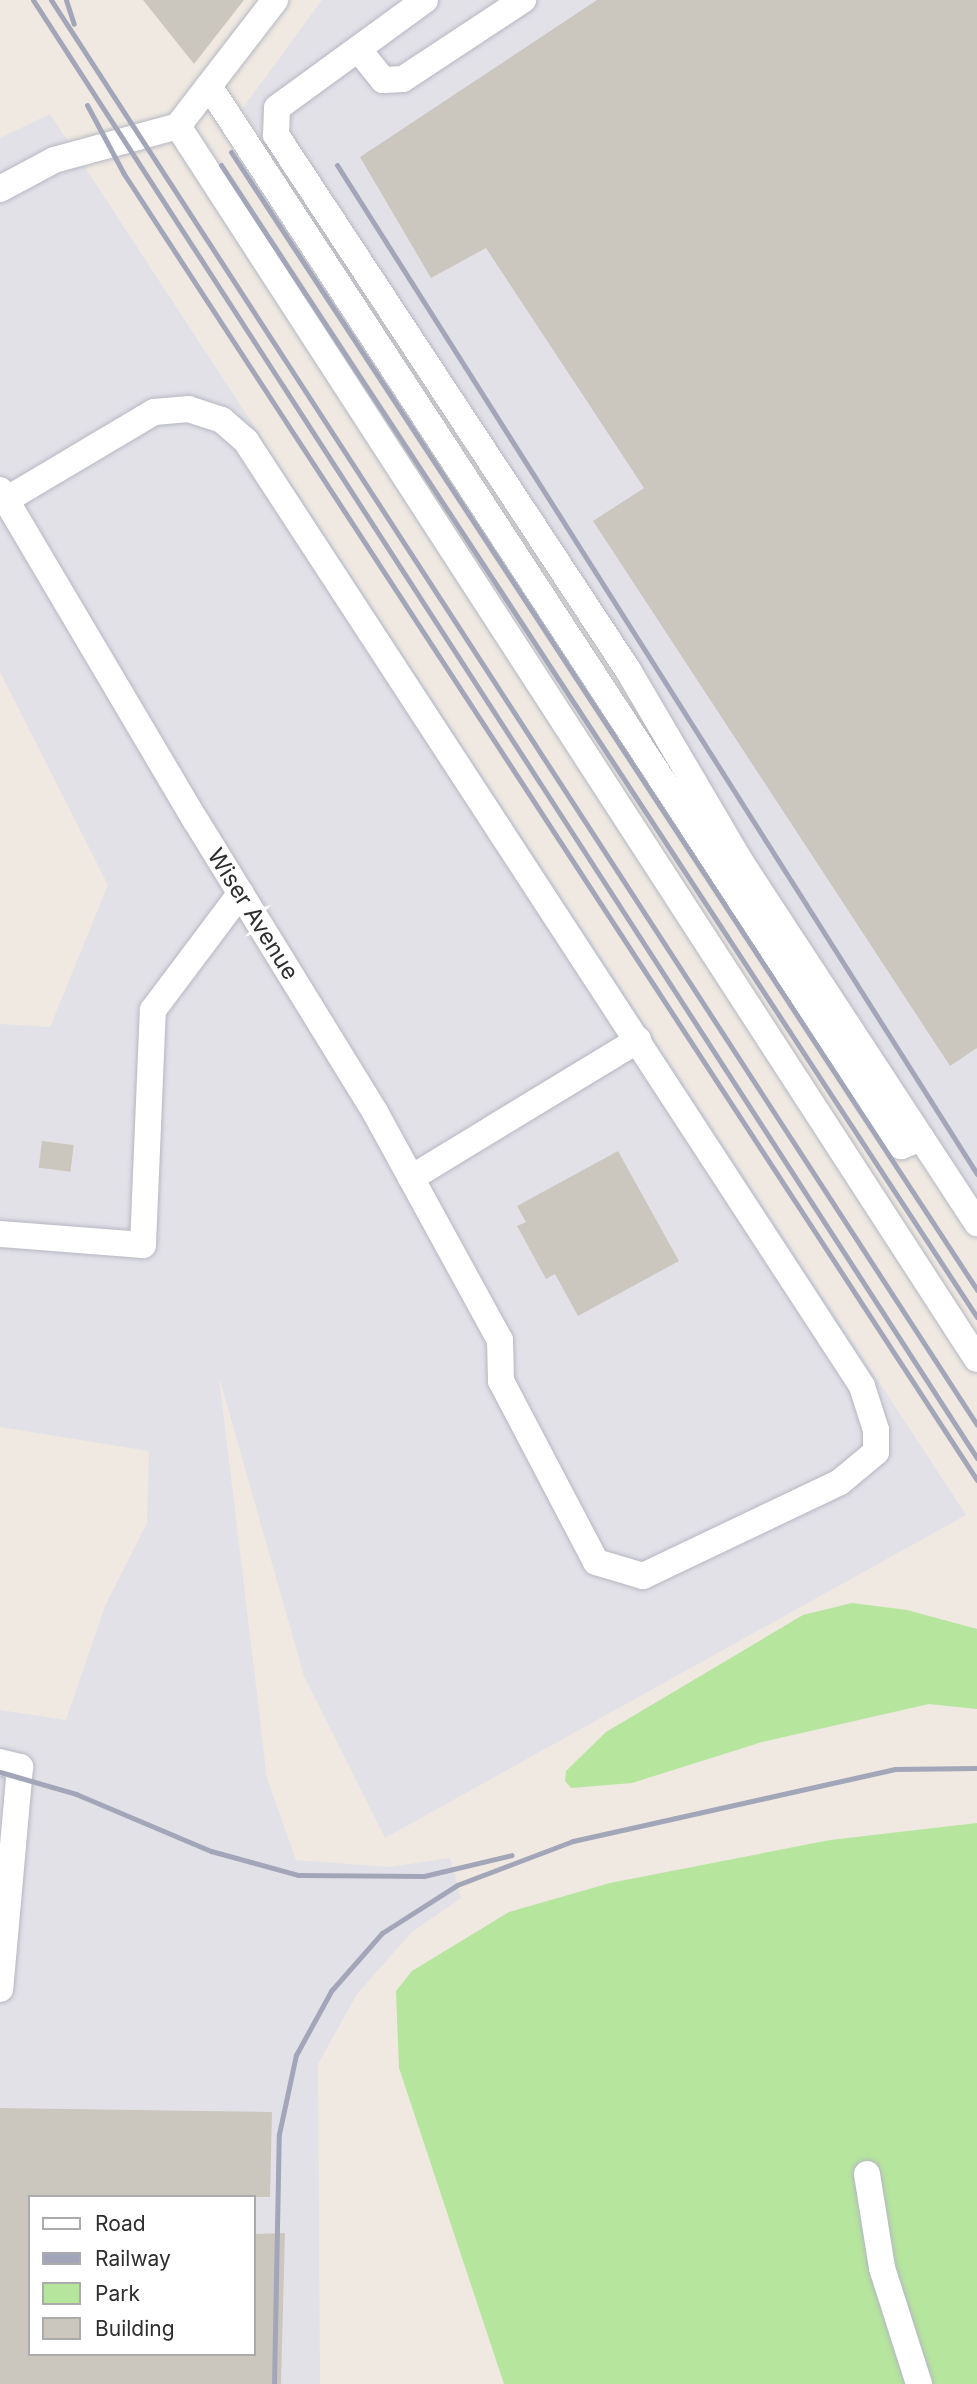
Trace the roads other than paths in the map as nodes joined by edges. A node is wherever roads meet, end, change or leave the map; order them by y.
1 (275, 0) edge
2 (425, 0) edge
3 (523, 0) edge
4 (358, 48) junction
5 (209, 86) junction
6 (178, 126) junction
7 (0, 189) edge
8 (3, 495) edge
9 (240, 893) junction
10 (638, 1040) junction
11 (922, 1138) junction
12 (411, 1178) junction
13 (977, 1223) edge
14 (0, 1234) edge
15 (977, 1359) edge
16 (0, 1762) edge
17 (0, 1989) edge
18 (867, 2174) dead end
19 (919, 2384) edge

1 - 5 lane
2 - 4 lane
3 - 4 lane
4 - 11 lane
5 - 6 lane
5 - 11 lane
6 - 7 lane
6 - 15 lane
8 - 9 lane, Wiser Avenue
8 - 10 lane
9 - 12 lane, Wiser Avenue
9 - 14 lane
10 - 12 lane
10 - 12 lane, Wiser Avenue
11 - 13 lane
16 - 17 lane
18 - 19 lane

